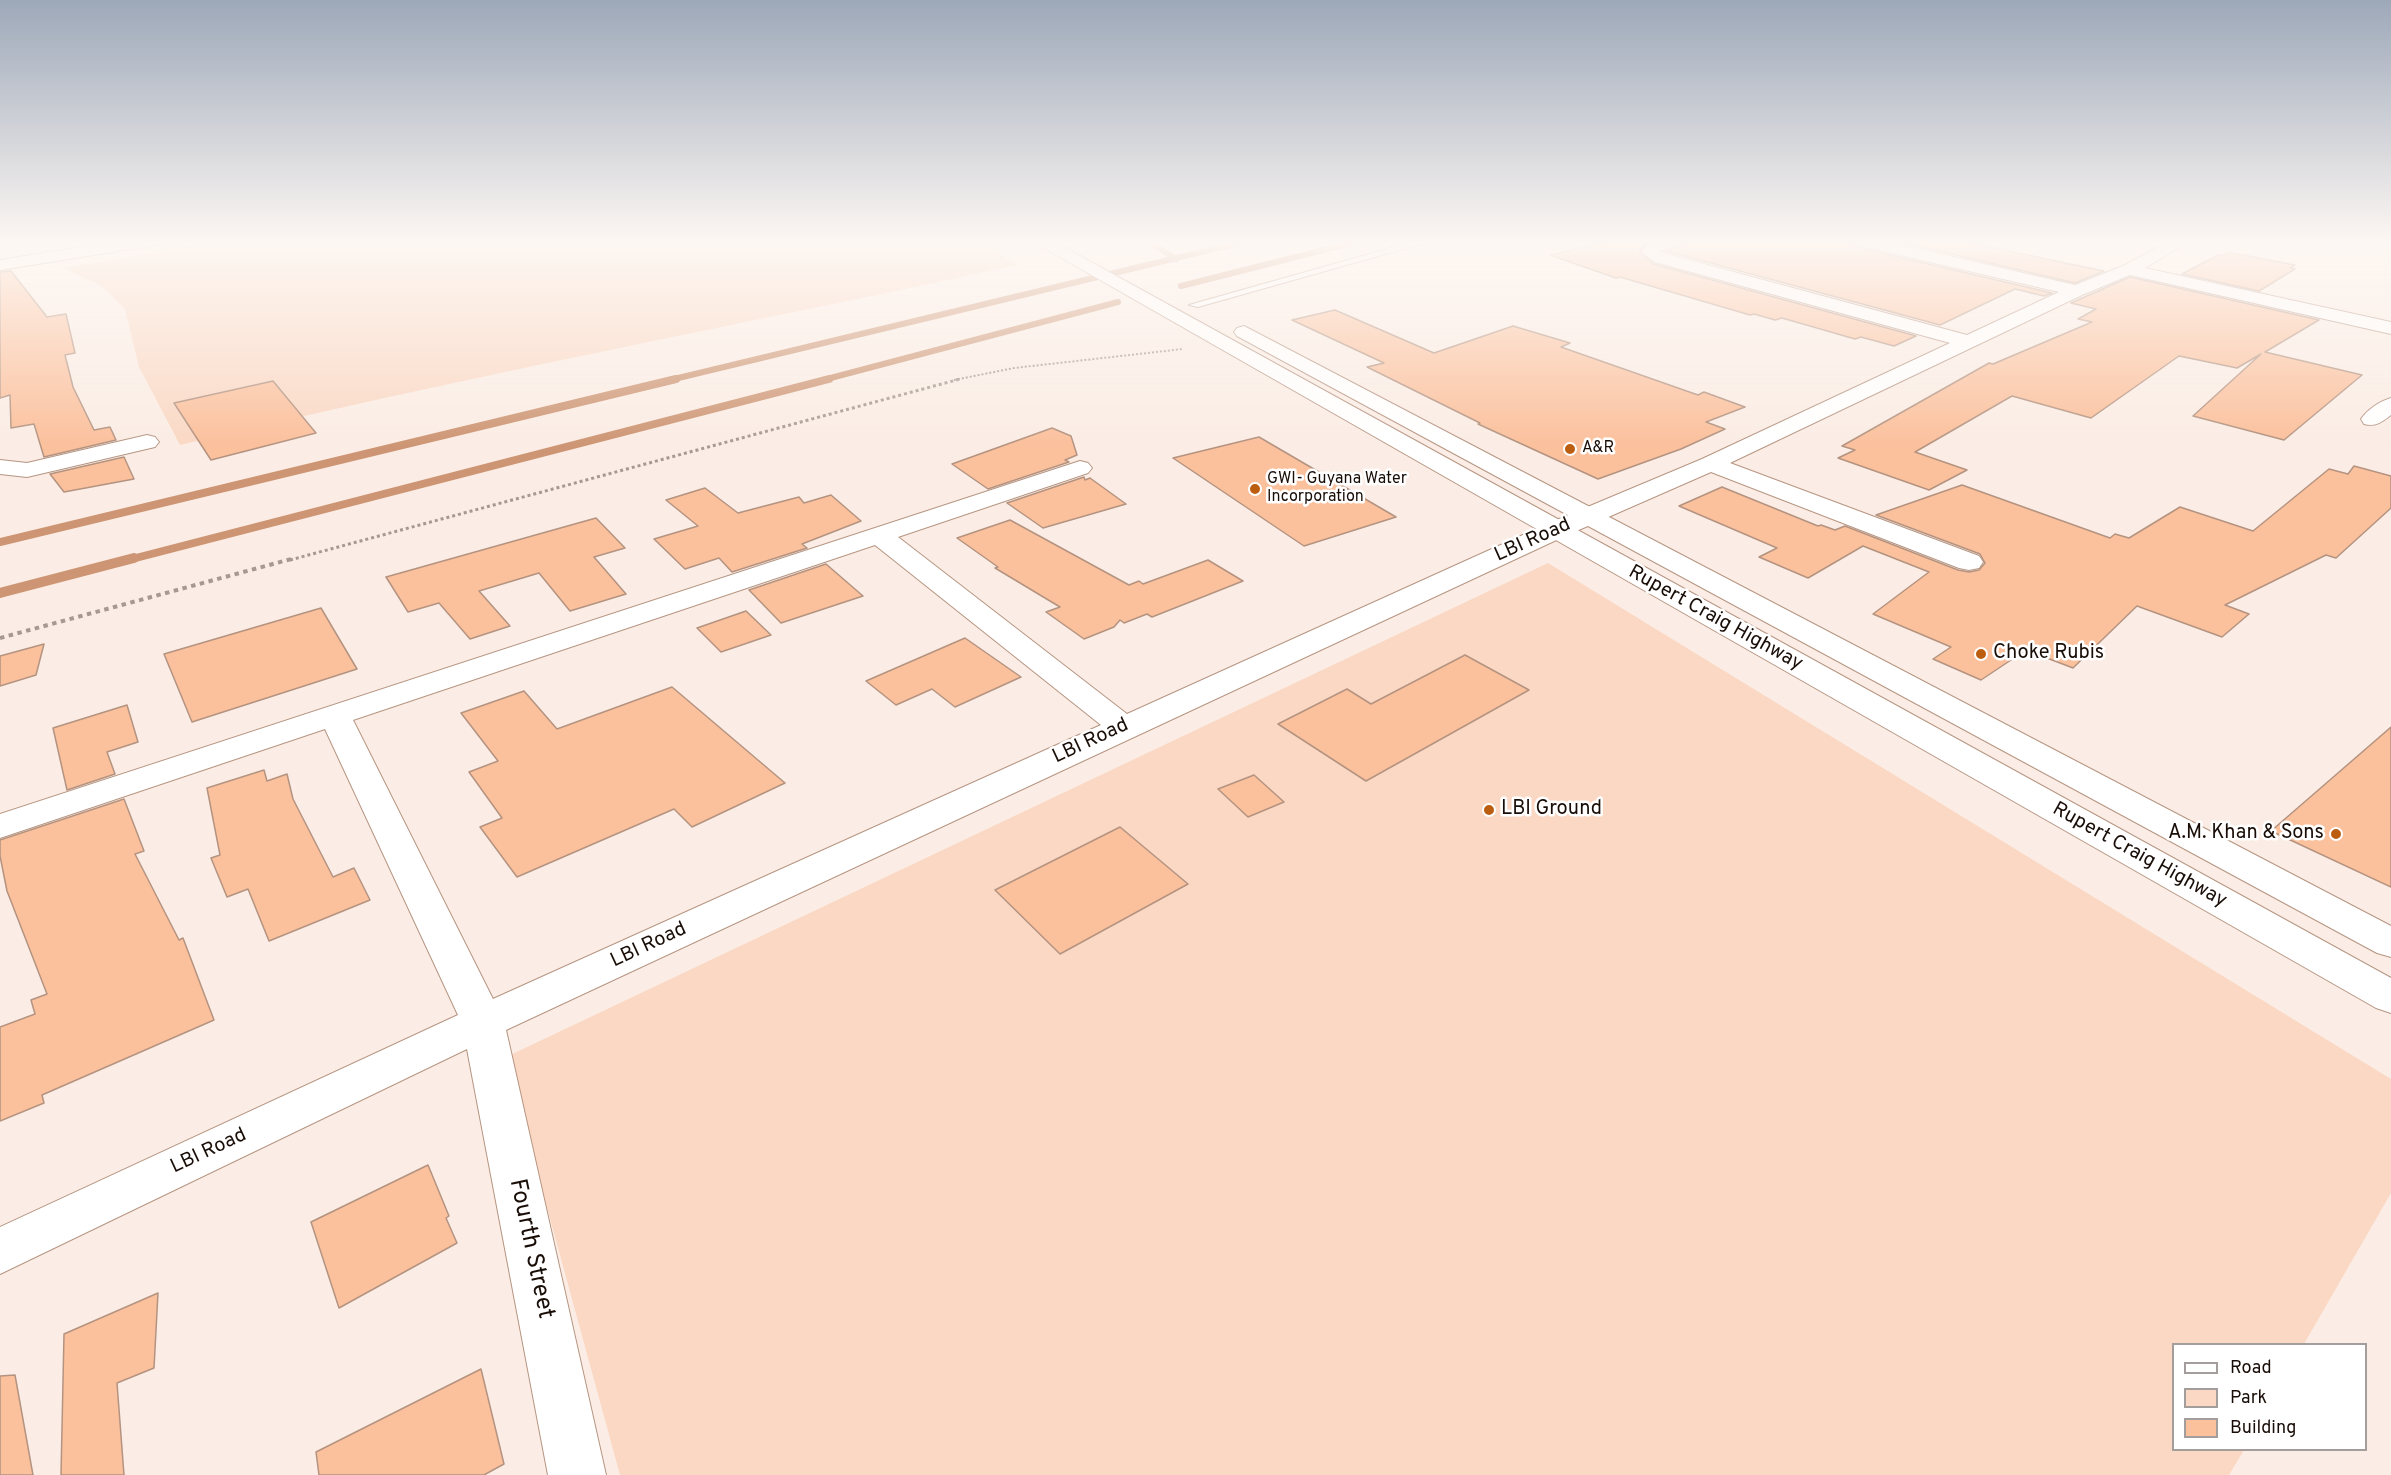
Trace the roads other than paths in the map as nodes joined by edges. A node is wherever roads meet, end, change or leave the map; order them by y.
1 (1170, 309) edge
2 (1201, 309) edge
3 (1847, 309) edge
4 (2039, 309) edge
5 (2304, 309) edge
6 (2391, 328) edge
7 (1969, 342) junction
8 (2391, 405) edge
9 (2372, 419) dead end
10 (147, 442) dead end
11 (1710, 464) junction
12 (0, 466) edge
13 (1080, 468) dead end
14 (1572, 523) junction
15 (879, 535) junction
16 (1969, 562) dead end
17 (335, 715) junction
18 (1124, 727) junction
19 (0, 826) edge
20 (2391, 944) edge
21 (2391, 997) edge
22 (483, 1022) junction
23 (0, 1251) edge
24 (577, 1475) edge

1 - 14 street, Rupert Craig Highway
2 - 14 street, Rupert Craig Highway
3 - 7 street
4 - 7 street, LBI Road
5 - 6 street
7 - 11 street, LBI Road
8 - 9 street
10 - 12 street
11 - 14 street, LBI Road
11 - 16 street
13 - 15 street
14 - 18 street, LBI Road
14 - 20 street, Rupert Craig Highway
14 - 21 street, Rupert Craig Highway
15 - 17 street
15 - 18 street
17 - 19 street
17 - 22 street, Fourth Street
18 - 22 street, LBI Road
22 - 23 street, LBI Road
22 - 24 street, Fourth Street

